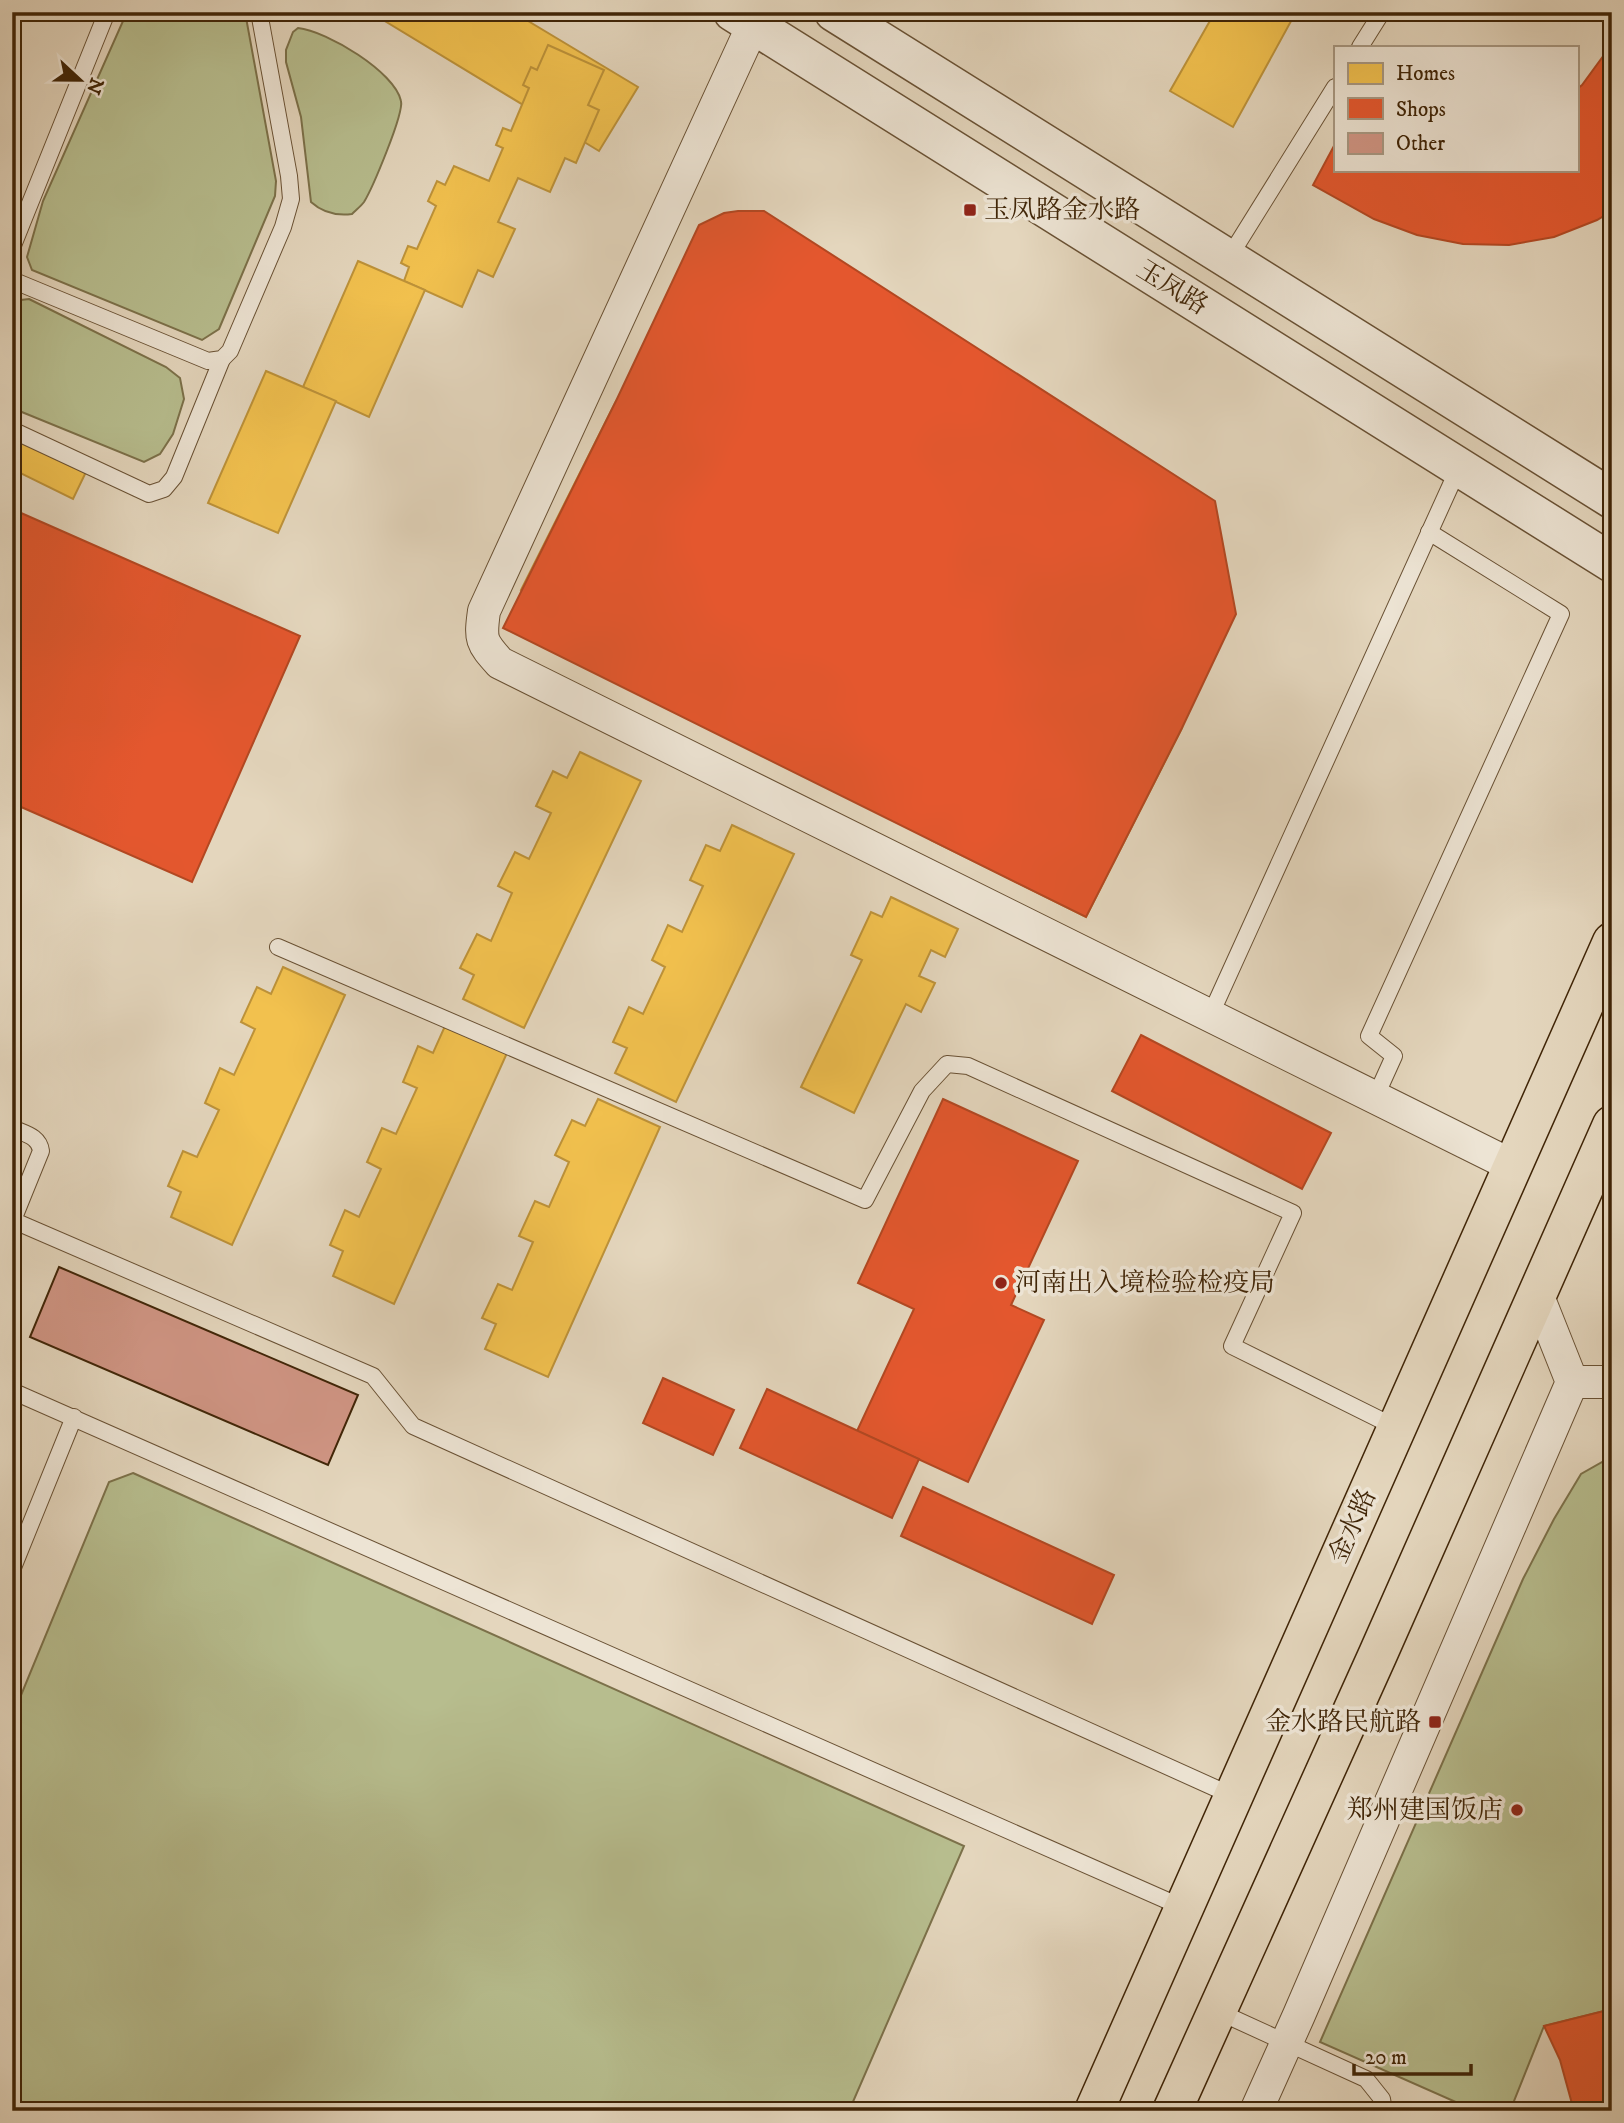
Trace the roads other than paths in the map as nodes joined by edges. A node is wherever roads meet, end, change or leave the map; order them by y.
1 (107, 12) edge
2 (259, 12) edge
3 (834, 12) edge
4 (1382, 12) edge
5 (743, 19) edge
6 (1361, 46) edge
7 (1334, 89) edge
8 (12, 248) edge
9 (1228, 259) junction
10 (12, 280) edge
11 (222, 359) junction
12 (12, 430) edge
13 (1459, 467) junction
14 (1612, 499) edge
15 (1429, 532) junction
16 (1612, 563) edge
17 (1612, 942) edge
18 (278, 947) dead end
19 (1210, 1016) junction
20 (1375, 1098) junction
21 (1612, 1125) edge
22 (12, 1128) edge
23 (1513, 1166) junction
24 (12, 1220) edge
25 (1537, 1294) junction
26 (1572, 1382) junction
27 (1612, 1382) edge
28 (12, 1391) edge
29 (74, 1417) junction
30 (1397, 1428) junction
31 (12, 1570) edge
32 (1233, 1796) junction
33 (1184, 1908) junction
34 (1217, 2011) junction
35 (1286, 2043) junction
36 (1094, 2111) edge
37 (1172, 2111) edge
38 (1256, 2111) edge
39 (1384, 2111) edge

1 - 8 lane
2 - 11 lane
3 - 9 street, 玉凤路
4 - 6 lane
5 - 13 street, 玉凤路
5 - 19 street
7 - 9 lane
9 - 14 street, 玉凤路
10 - 11 lane
11 - 12 lane
13 - 15 lane
13 - 16 street, 玉凤路
15 - 19 lane
15 - 20 lane
17 - 23 main road, 金水路
18 - 30 lane
19 - 20 street
20 - 23 street
21 - 25 main road
22 - 24 lane
23 - 30 main road, 金水路
24 - 32 lane
25 - 26 street
25 - 34 main road
26 - 27 street
26 - 35 street
28 - 29 lane
29 - 31 lane
29 - 33 lane
30 - 32 main road, 金水路
32 - 33 main road, 金水路
33 - 36 main road, 金水路
34 - 35 lane
34 - 37 main road
35 - 38 street
35 - 39 lane

